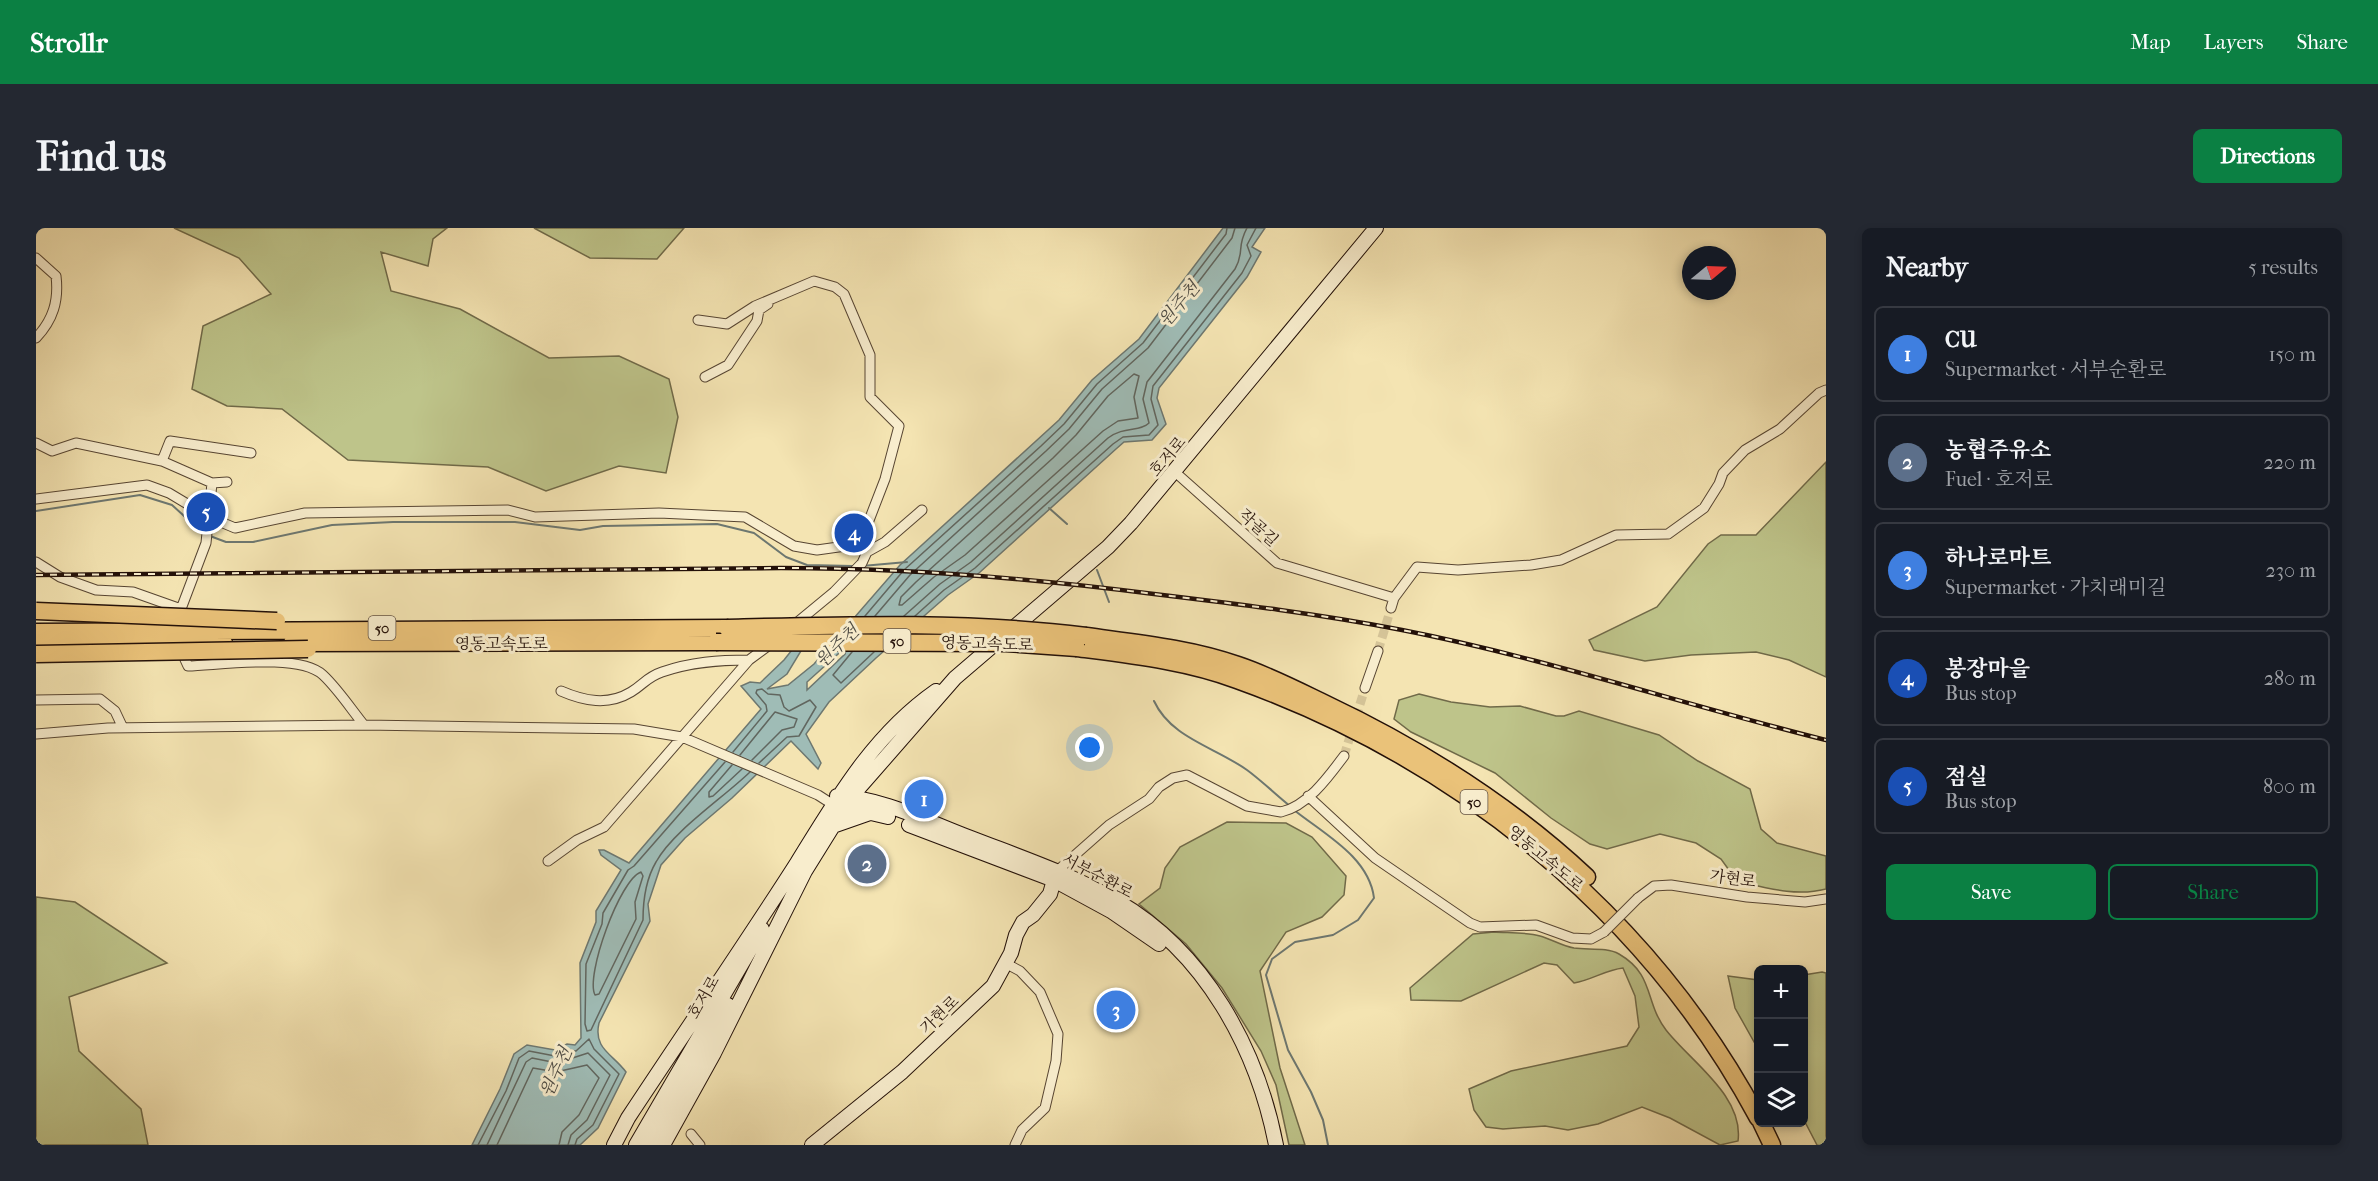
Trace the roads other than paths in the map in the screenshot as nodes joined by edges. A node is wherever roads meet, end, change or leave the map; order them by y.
1 (1376, 228) edge
2 (36, 258) edge
3 (775, 299) junction
4 (698, 320) dead end
5 (36, 338) edge
6 (705, 377) dead end
7 (1826, 390) edge
8 (36, 443) edge
9 (251, 453) dead end
10 (162, 461) junction
11 (1175, 472) junction
12 (227, 482) dead end
13 (212, 483) junction
14 (36, 499) edge
15 (922, 510) dead end
16 (209, 522) junction
17 (867, 548) junction
18 (36, 562) edge
19 (1394, 598) junction
20 (1391, 608) tunnel mouth
21 (36, 611) edge
22 (380, 628) junction
23 (36, 632) edge
24 (1082, 642) junction
25 (412, 643) junction
26 (36, 644) edge
27 (1377, 651) tunnel mouth
28 (182, 653) dead end
29 (36, 654) edge
30 (749, 660) junction
31 (955, 678) junction
32 (1365, 687) tunnel mouth
33 (561, 691) dead end
34 (36, 700) edge
35 (364, 725) junction
36 (123, 728) junction
37 (36, 734) edge
38 (682, 737) junction
39 (1344, 756) tunnel mouth
40 (872, 771) junction
41 (1305, 799) junction
42 (841, 801) junction
43 (874, 807) junction
44 (833, 826) junction
45 (548, 861) dead end
46 (801, 867) junction
47 (1055, 875) junction
48 (1826, 899) edge
49 (780, 904) junction
50 (1005, 963) junction
51 (1754, 1090) edge
52 (1754, 1111) edge
53 (1763, 1127) edge
54 (1774, 1127) edge
55 (691, 1134) dead end
56 (614, 1145) edge
57 (636, 1145) edge
58 (650, 1145) edge
59 (663, 1145) edge
60 (700, 1145) edge
61 (812, 1145) edge
62 (1015, 1145) edge
63 (1267, 1145) edge
64 (1276, 1145) edge
65 (1772, 1145) edge
66 (1783, 1145) edge

1 - 11 street, 호저로
2 - 5 street
3 - 4 street
3 - 6 street
3 - 17 street
7 - 19 street
8 - 10 street
9 - 10 street
10 - 13 street
11 - 19 street, 작골길
11 - 31 street, 호저로
12 - 13 street
13 - 16 street
14 - 16 street
15 - 17 street
16 - 17 street
16 - 18 street
17 - 30 street
19 - 20 street
21 - 22 highway, bridge
22 - 23 highway, 영동고속도로 / 50
22 - 24 highway, 영동고속도로 / 50, bridge
24 - 25 highway, 영동고속도로 / 50, bridge
24 - 51 highway, 영동고속도로 / 50
24 - 52 highway, 영동고속도로 / 50
25 - 26 highway, 영동고속도로 / 50
25 - 29 highway, bridge
27 - 32 street
28 - 35 street
30 - 33 street
30 - 38 street
31 - 40 street, 호저로
31 - 42 street, 호저로
34 - 36 street
35 - 36 street
35 - 38 street
36 - 37 street
38 - 42 street
38 - 45 street
39 - 41 street, 가현로
40 - 42 street, 호저로
40 - 43 street
41 - 47 street, 가현로
41 - 48 street, 가현로, bridge
42 - 43 street, 서부순환로
42 - 44 street, 호저로
42 - 46 street, 호저로
43 - 44 street
43 - 47 street, 서부순환로
44 - 46 street, 호저로
46 - 49 street, 호저로
47 - 50 street, 가현로
47 - 63 street, 서부순환로
47 - 64 street, 서부순환로
49 - 56 street
49 - 57 street, 호저로
49 - 58 street, 호저로
49 - 59 street
50 - 61 street, 가현로
50 - 62 street
53 - 65 highway
54 - 66 highway
55 - 60 street

